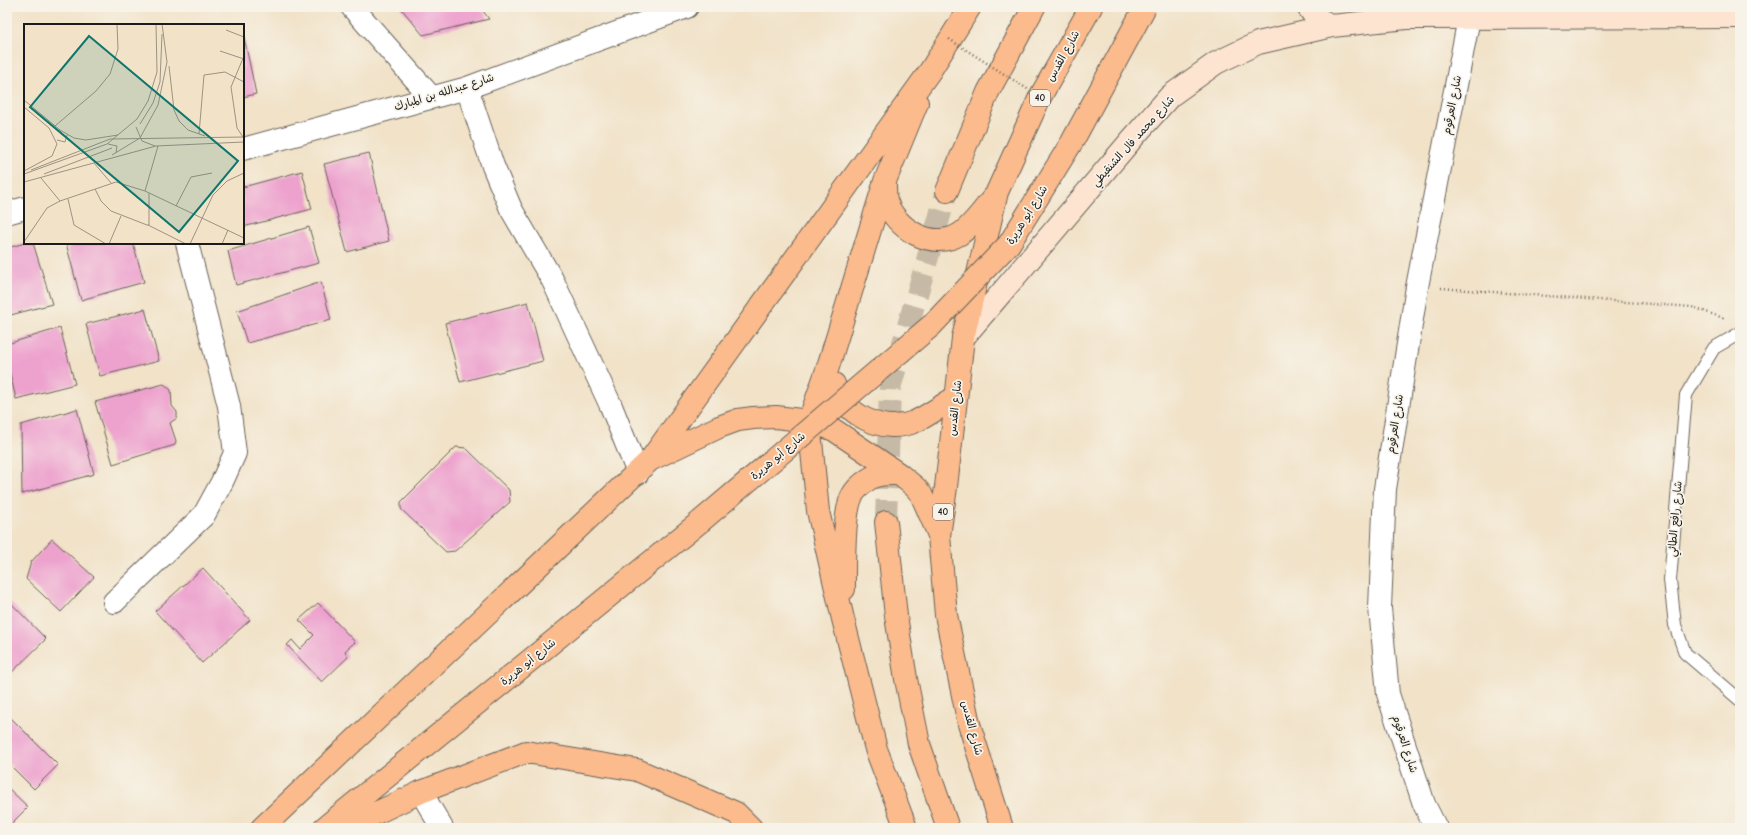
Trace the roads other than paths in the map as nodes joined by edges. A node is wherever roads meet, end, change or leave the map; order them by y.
1 (352, 7) edge
2 (687, 7) edge
3 (970, 7) edge
4 (1034, 7) edge
5 (1091, 7) edge
6 (1145, 7) edge
7 (1308, 7) edge
8 (1740, 17) edge
9 (1469, 18) junction
10 (1332, 26) junction
11 (930, 71) junction
12 (467, 88) junction
13 (431, 97) junction
14 (244, 149) edge
15 (885, 181) junction
16 (947, 191) tunnel mouth
17 (997, 192) junction
18 (24, 208) edge
19 (7, 213) edge
20 (187, 244) edge
21 (1740, 333) edge
22 (963, 338) junction
23 (828, 367) junction
24 (956, 396) junction
25 (809, 421) junction
26 (644, 466) junction
27 (899, 474) junction
28 (886, 522) tunnel mouth
29 (939, 536) junction
30 (114, 602) dead end
31 (843, 619) junction
32 (1740, 700) edge
33 (421, 792) junction
34 (262, 828) edge
35 (324, 828) edge
36 (344, 828) edge
37 (442, 828) edge
38 (751, 828) edge
39 (906, 828) edge
40 (948, 828) edge
41 (1002, 828) edge
42 (1436, 828) edge

1 - 13 street
2 - 12 street, شارع عبدالله بن المبارك
3 - 11 highway
4 - 16 highway
5 - 17 highway, شارع القدس / 40
6 - 35 highway, شارع أبو هريرة, bridge
7 - 10 main road
8 - 9 main road, شارع محمد فال الشنقيطي
9 - 10 main road, شارع محمد فال الشنقيطي
9 - 42 street, شارع العرقوم
10 - 22 main road, شارع محمد فال الشنقيطي
11 - 15 highway
11 - 26 highway
12 - 13 street, شارع عبدالله بن المبارك
12 - 26 street
13 - 14 street, شارع عبدالله بن المبارك
15 - 17 highway
15 - 23 highway
17 - 22 highway, شارع القدس / 40
18 - 19 street
20 - 30 street
21 - 32 lane, شارع رافع الطائي
22 - 24 highway, شارع القدس / 40
23 - 24 highway
23 - 25 highway
24 - 29 highway, شارع القدس / 40
25 - 26 highway
25 - 27 highway
25 - 31 highway
26 - 34 highway
27 - 29 highway
27 - 31 highway
28 - 40 highway
29 - 41 highway, شارع القدس / 40
31 - 39 highway
33 - 36 highway
33 - 37 street
33 - 38 highway

